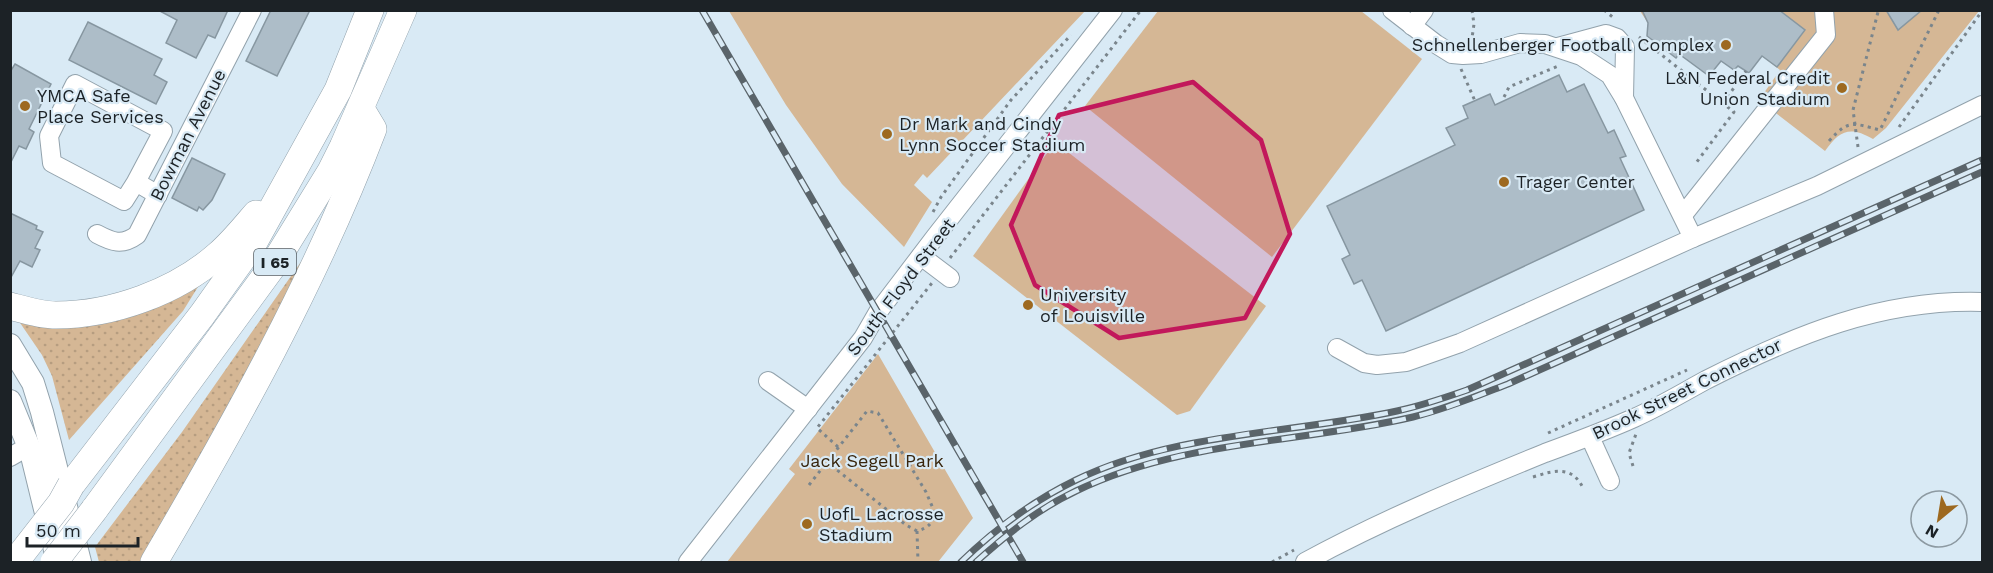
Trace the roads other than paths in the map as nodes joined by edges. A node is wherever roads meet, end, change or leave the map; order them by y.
1 (252, 10) edge
2 (370, 10) edge
3 (403, 10) edge
4 (1113, 10) edge
5 (1392, 10) edge
6 (1424, 10) edge
7 (1824, 10) edge
8 (1412, 26) junction
9 (1558, 47) junction
10 (1624, 98) junction
11 (1983, 105) edge
12 (361, 109) junction
13 (299, 163) junction
14 (136, 182) junction
15 (158, 195) junction
16 (1683, 215) junction
17 (104, 238) dead end
18 (1693, 238) junction
19 (921, 256) junction
20 (946, 275) road end
21 (1983, 302) edge
22 (10, 306) edge
23 (10, 345) edge
24 (1337, 348) dead end
25 (768, 381) dead end
26 (10, 401) edge
27 (808, 409) junction
28 (1590, 437) junction
29 (20, 452) edge
30 (1610, 481) dead end
31 (70, 485) junction
32 (10, 544) edge
33 (15, 562) edge
34 (56, 562) edge
35 (80, 562) edge
36 (154, 562) edge
37 (688, 562) edge
38 (1305, 562) edge

1 - 15 street, Bowman Avenue
2 - 13 highway, I 65
3 - 12 highway, I 65
4 - 19 street, South Floyd Street
5 - 8 street
6 - 8 street
7 - 16 street
8 - 9 street
9 - 10 street
9 - 10 street
10 - 16 street
11 - 18 street
12 - 34 highway, I 65, bridge
12 - 36 highway
13 - 22 highway
13 - 31 highway, I 65
14 - 14 street
14 - 15 street
15 - 17 street, Bowman Avenue
16 - 18 street
18 - 24 street
19 - 20 street
19 - 27 street, South Floyd Street
21 - 28 street, Brook Street Connector
23 - 35 main road
25 - 27 street
26 - 29 main road
27 - 37 street, South Floyd Street
28 - 30 street
28 - 38 street, Brook Street Connector
29 - 34 main road
31 - 32 highway
31 - 33 highway, I 65, bridge

